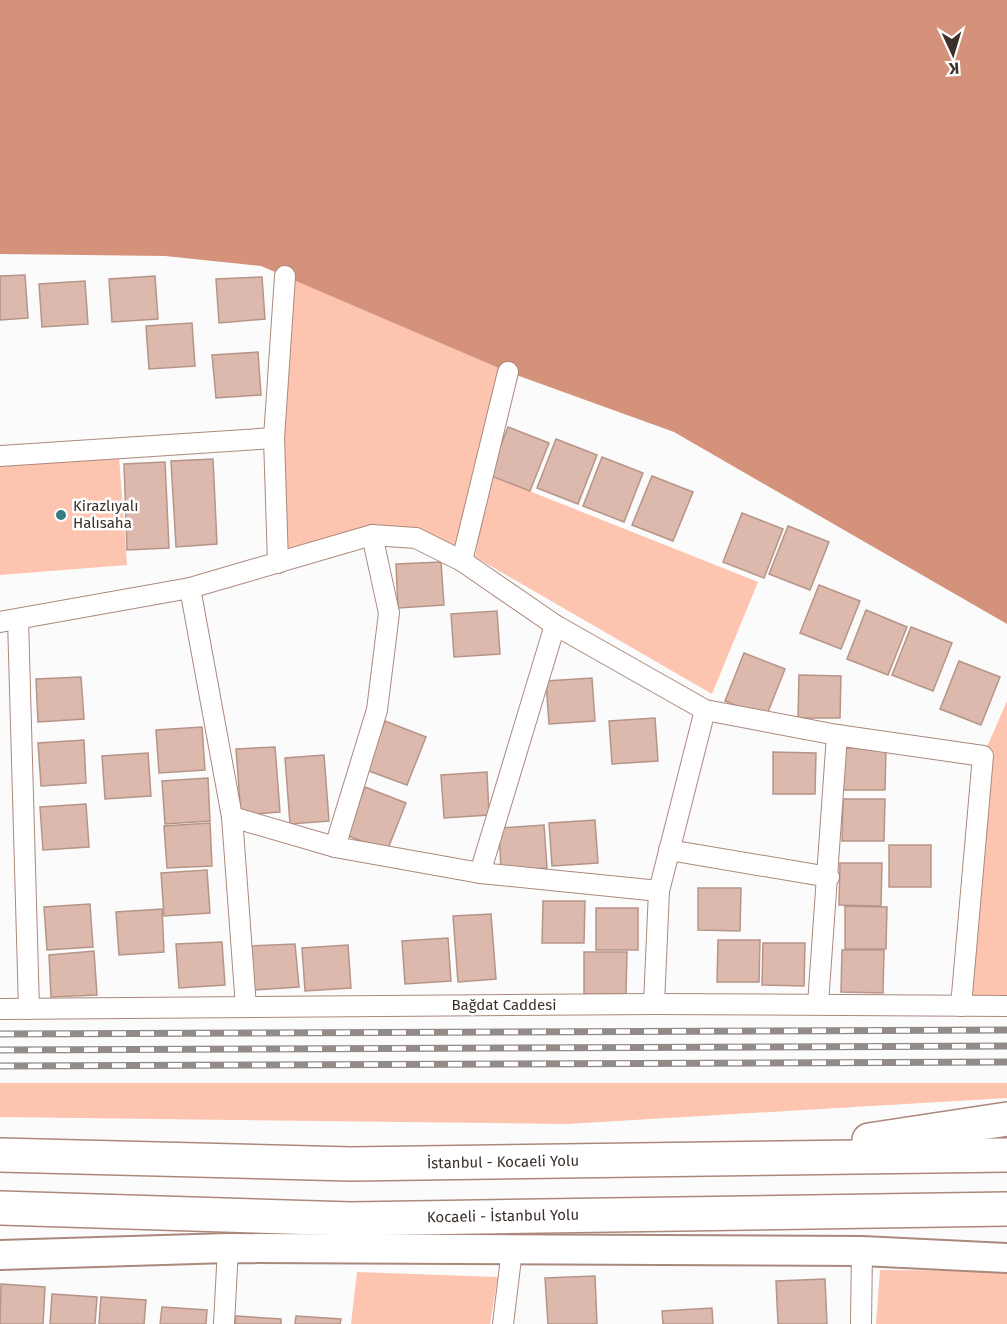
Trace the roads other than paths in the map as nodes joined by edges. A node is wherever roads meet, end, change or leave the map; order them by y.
1 (285, 276) dead end
2 (508, 372) dead end
3 (274, 438) junction
4 (0, 456) edge
5 (372, 535) junction
6 (462, 561) junction
7 (278, 563) junction
8 (190, 588) junction
9 (9, 621) edge
10 (555, 625) junction
11 (705, 710) junction
12 (837, 735) junction
13 (232, 817) junction
14 (335, 847) junction
15 (669, 850) junction
16 (480, 873) junction
17 (829, 877) junction
18 (659, 891) junction
19 (654, 1004) junction
20 (818, 1004) junction
21 (961, 1006) junction
22 (1007, 1006) edge
23 (246, 1007) junction
24 (0, 1009) edge
25 (29, 1009) junction
26 (1007, 1119) edge
27 (0, 1155) edge
28 (1007, 1155) edge
29 (749, 1159) junction
30 (0, 1208) edge
31 (1007, 1209) edge
32 (744, 1212) junction
33 (1007, 1232) edge
34 (228, 1248) junction
35 (512, 1250) junction
36 (862, 1251) junction
37 (0, 1255) edge
38 (1007, 1258) edge
39 (224, 1324) edge
40 (503, 1324) edge
41 (861, 1324) edge

1 - 3 street
2 - 6 street
3 - 4 street
3 - 7 street
5 - 6 street
5 - 7 street
5 - 14 street
6 - 10 street
7 - 8 street
8 - 9 street
8 - 13 street
9 - 25 street
10 - 11 street
10 - 16 street
11 - 12 street
11 - 15 street
12 - 17 street
12 - 21 street
13 - 14 street
13 - 23 street
14 - 16 street
15 - 17 street
15 - 18 street
16 - 18 street
17 - 20 street
18 - 19 street
19 - 20 street, Bağdat Caddesi
19 - 23 street, Bağdat Caddesi
20 - 21 street, Bağdat Caddesi
21 - 22 street, Bağdat Caddesi
23 - 25 street, Bağdat Caddesi
24 - 25 street, Bağdat Caddesi
26 - 29 highway
27 - 29 highway, İstanbul - Kocaeli Yolu
28 - 29 highway, İstanbul - Kocaeli Yolu
30 - 32 highway, Kocaeli - İstanbul Yolu
31 - 32 highway, Kocaeli - İstanbul Yolu
32 - 33 highway
34 - 35 main road
34 - 37 main road
34 - 39 street
35 - 36 main road
35 - 40 street
36 - 38 main road
36 - 41 street

